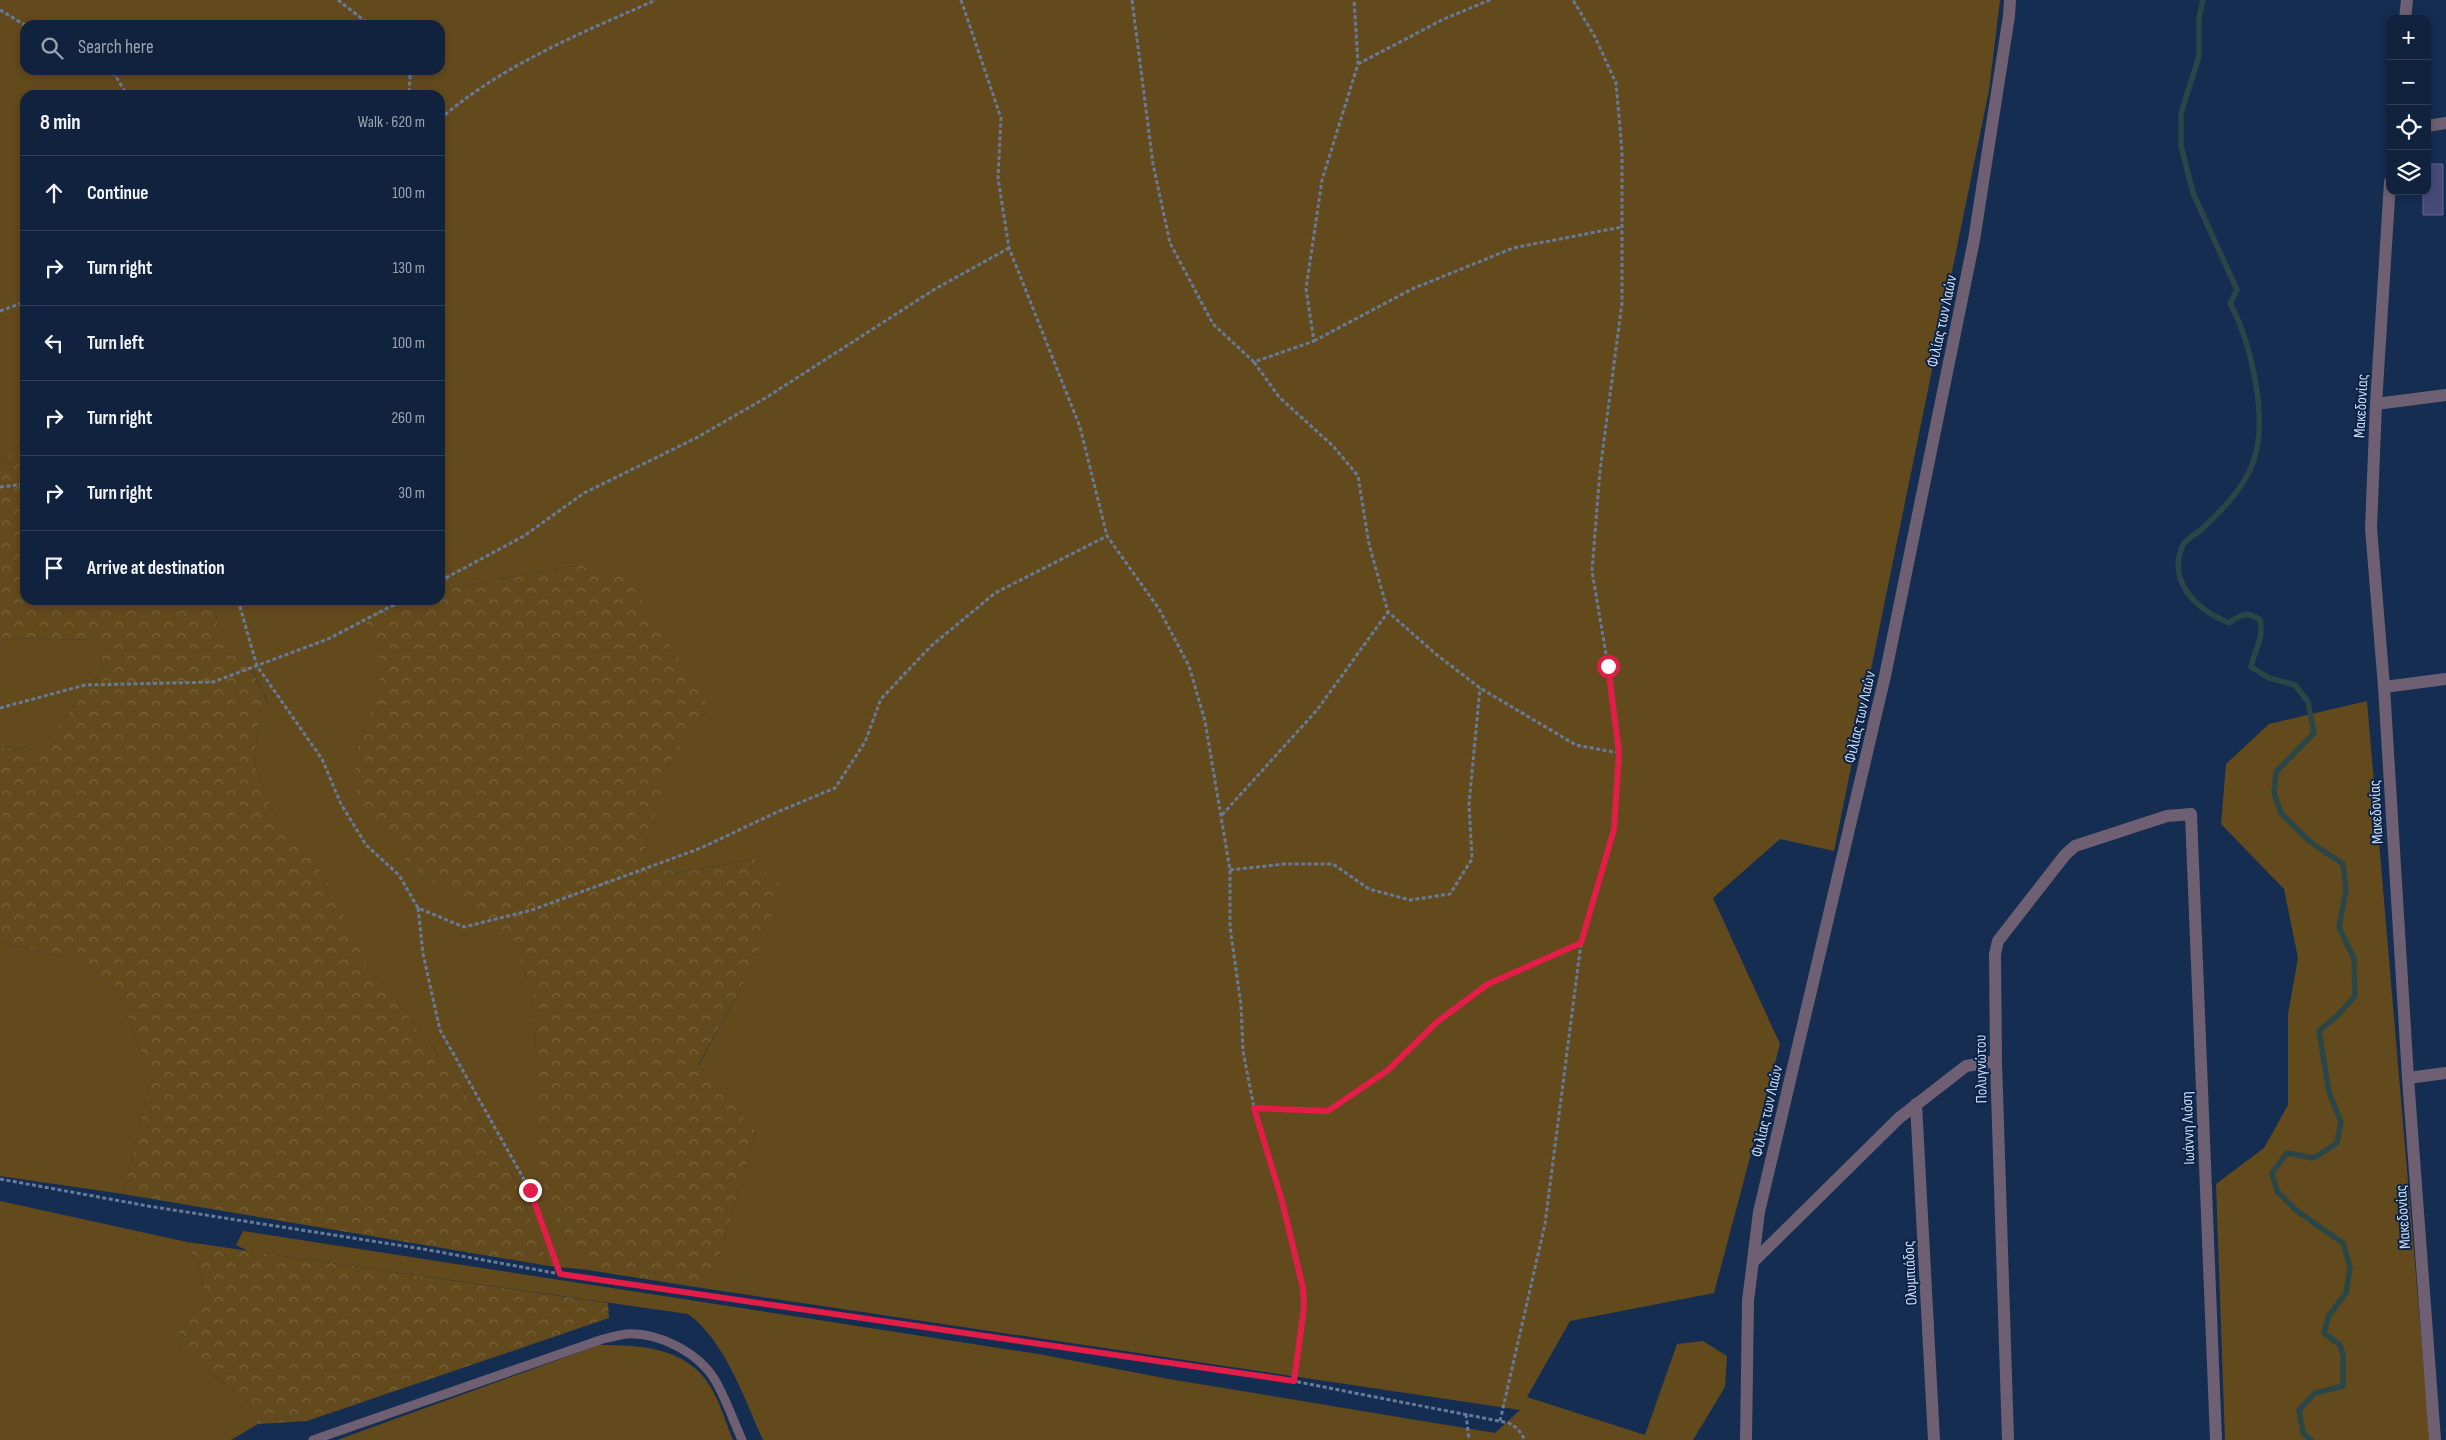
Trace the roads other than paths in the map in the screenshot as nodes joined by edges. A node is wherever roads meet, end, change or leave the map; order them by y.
1 (2010, 0) edge
2 (2407, 0) edge
3 (2405, 15) edge
4 (2446, 123) edge
5 (2431, 125) edge
6 (2389, 195) edge
7 (2446, 395) edge
8 (2376, 404) junction
9 (2446, 678) edge
10 (2384, 686) junction
11 (2191, 814) joint
12 (1996, 1061) junction
13 (2446, 1073) edge
14 (2408, 1078) junction
15 (1916, 1104) junction
16 (1753, 1262) junction
17 (313, 1440) edge
18 (742, 1440) edge
19 (1746, 1440) edge
20 (1934, 1440) edge
21 (2008, 1440) edge
22 (2216, 1440) edge
23 (2435, 1440) edge

1 - 16 street, Φιλίας των Λαών
2 - 3 street
4 - 5 street
6 - 8 street, Μακεδονίας
7 - 8 street
8 - 10 street, Μακεδονίας
9 - 10 street
10 - 14 street, Μακεδονίας
11 - 12 street, Πολυγνώτου
11 - 22 street, Ιωάννη Λιόση
12 - 15 street
12 - 21 street, Πολυγνώτου
13 - 14 street
14 - 23 street, Μακεδονίας
15 - 16 street
15 - 20 street, Ολυμπιάδος
16 - 19 street, Φιλίας των Λαών
17 - 18 lane

